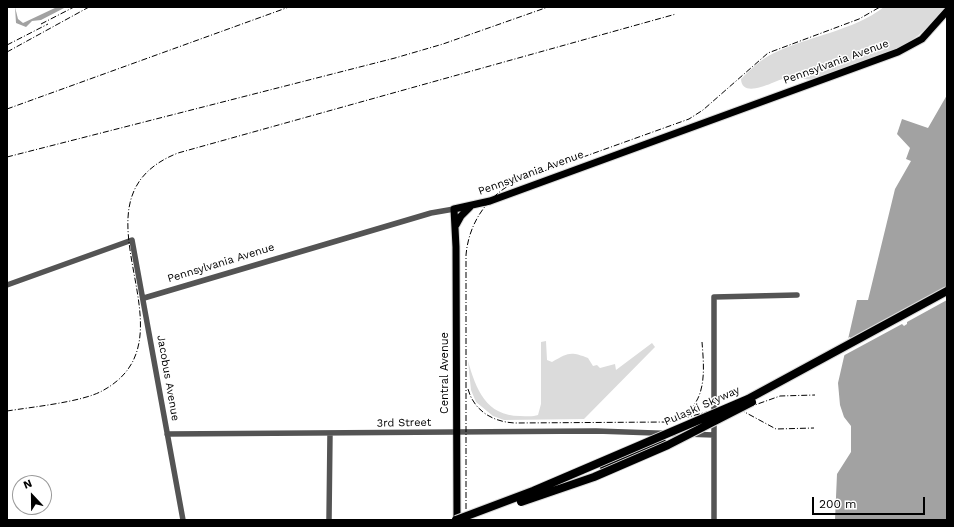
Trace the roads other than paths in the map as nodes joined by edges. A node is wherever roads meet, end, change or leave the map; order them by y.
1 (947, 11) edge
2 (474, 205) junction
3 (454, 209) junction
4 (456, 227) junction
5 (7, 285) edge
6 (947, 291) edge
7 (796, 296) dead end
8 (947, 296) edge
9 (144, 298) junction
10 (720, 410) junction
11 (729, 414) junction
12 (456, 432) junction
13 (167, 434) junction
14 (330, 434) junction
15 (714, 435) junction
16 (662, 442) junction
17 (183, 520) edge
18 (329, 520) edge
19 (456, 520) edge
20 (463, 520) edge
21 (469, 520) edge
22 (714, 520) edge

1 - 2 main road, Pennsylvania Avenue
2 - 3 main road, Pennsylvania Avenue
2 - 4 main road
3 - 4 main road, Central Avenue
3 - 9 street, Pennsylvania Avenue
4 - 12 main road, Central Avenue
5 - 9 street, Jacobus Avenue
6 - 10 highway, Pulaski Skyway, bridge
7 - 15 street
8 - 11 highway, Pulaski Skyway, bridge
9 - 13 street, Jacobus Avenue
10 - 16 highway, bridge
10 - 19 highway, Pulaski Skyway, bridge
11 - 16 highway, bridge
11 - 21 highway, Pulaski Skyway, bridge
12 - 14 street, 3rd Street
12 - 15 street, 3rd Street
12 - 19 main road, Central Avenue
13 - 14 street, 3rd Street
13 - 17 street, Jacobus Avenue
14 - 18 street
15 - 22 street
16 - 20 highway, bridge

